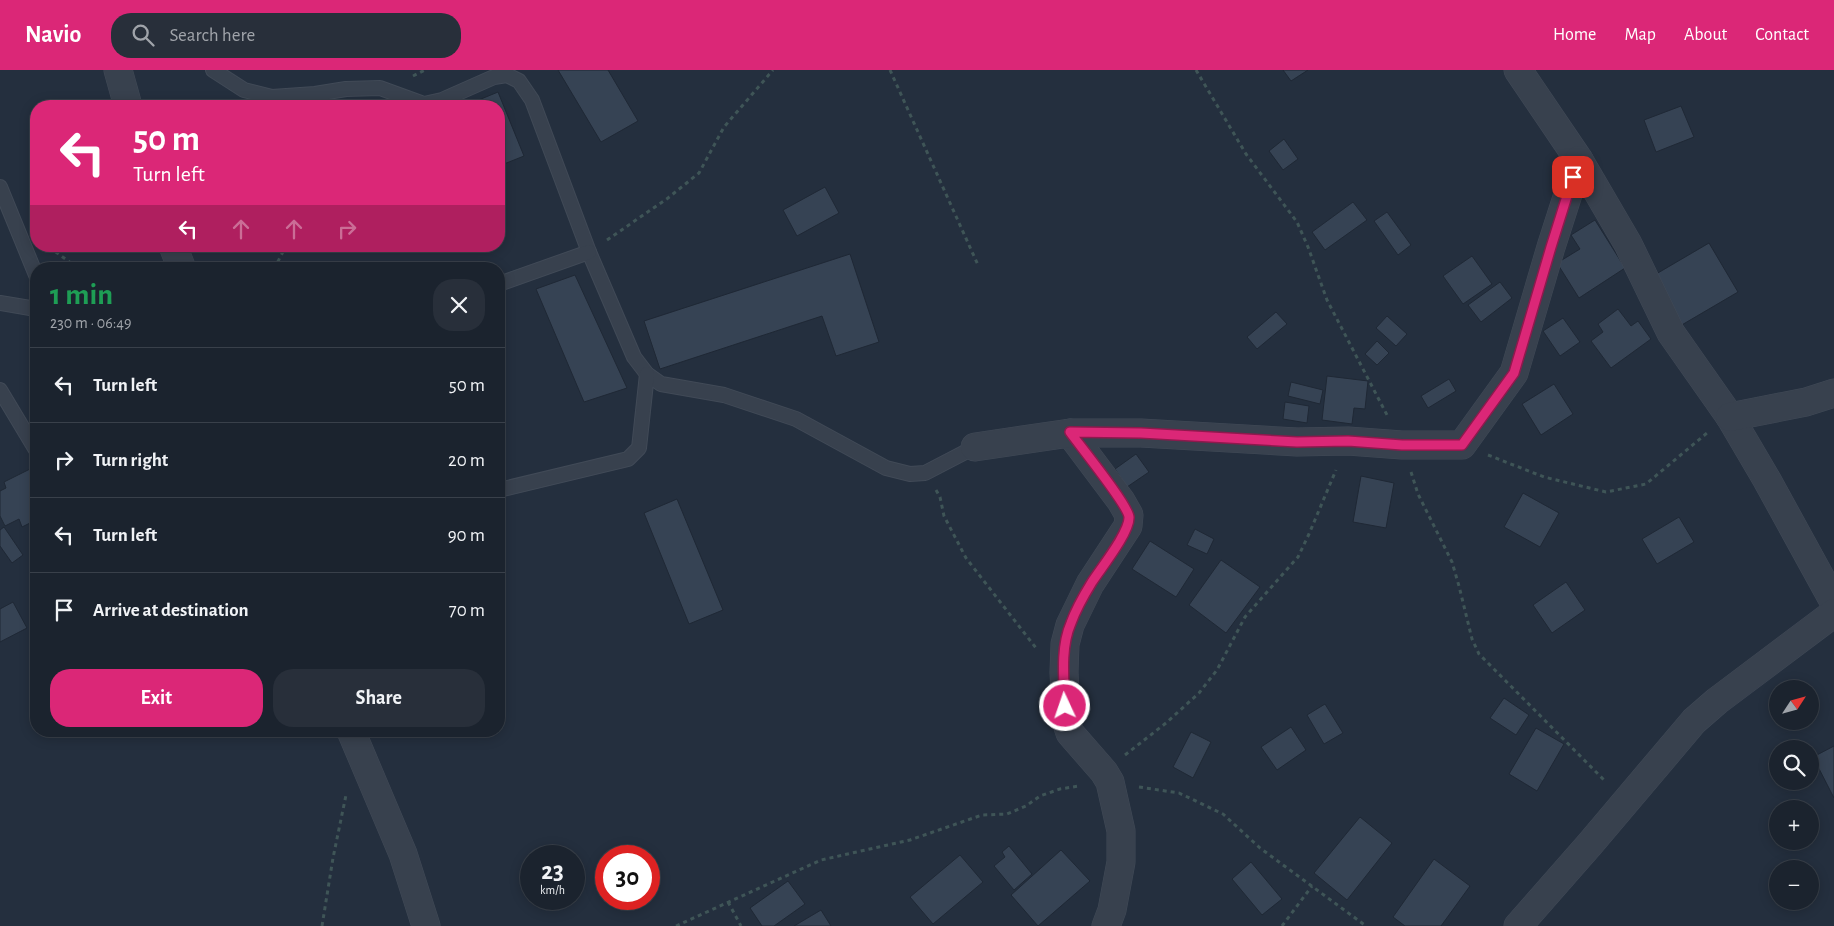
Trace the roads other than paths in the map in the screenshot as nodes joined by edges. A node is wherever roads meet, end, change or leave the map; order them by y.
1 (118, 70) edge
2 (213, 70) edge
3 (1518, 70) edge
4 (126, 100) edge
5 (413, 100) edge
6 (442, 100) edge
7 (1579, 160) junction
8 (0, 188) edge
9 (590, 252) junction
10 (31, 262) edge
11 (505, 282) edge
12 (0, 303) edge
13 (30, 308) edge
14 (647, 374) junction
15 (0, 390) edge
16 (1834, 393) edge
17 (1730, 417) junction
18 (1070, 432) junction
19 (30, 440) edge
20 (975, 447) joint
21 (505, 489) edge
22 (1834, 602) edge
23 (1834, 613) edge
24 (354, 737) edge
25 (426, 926) edge
26 (1106, 926) edge
27 (1518, 926) edge

1 - 4 street
2 - 5 lane
3 - 7 street
6 - 9 lane
7 - 17 street
7 - 18 street
8 - 10 lane
9 - 11 lane
9 - 14 lane
12 - 13 lane
14 - 20 lane
14 - 21 lane
15 - 19 lane
16 - 17 street
17 - 22 street
18 - 20 street
18 - 26 street
23 - 27 street
24 - 25 street

